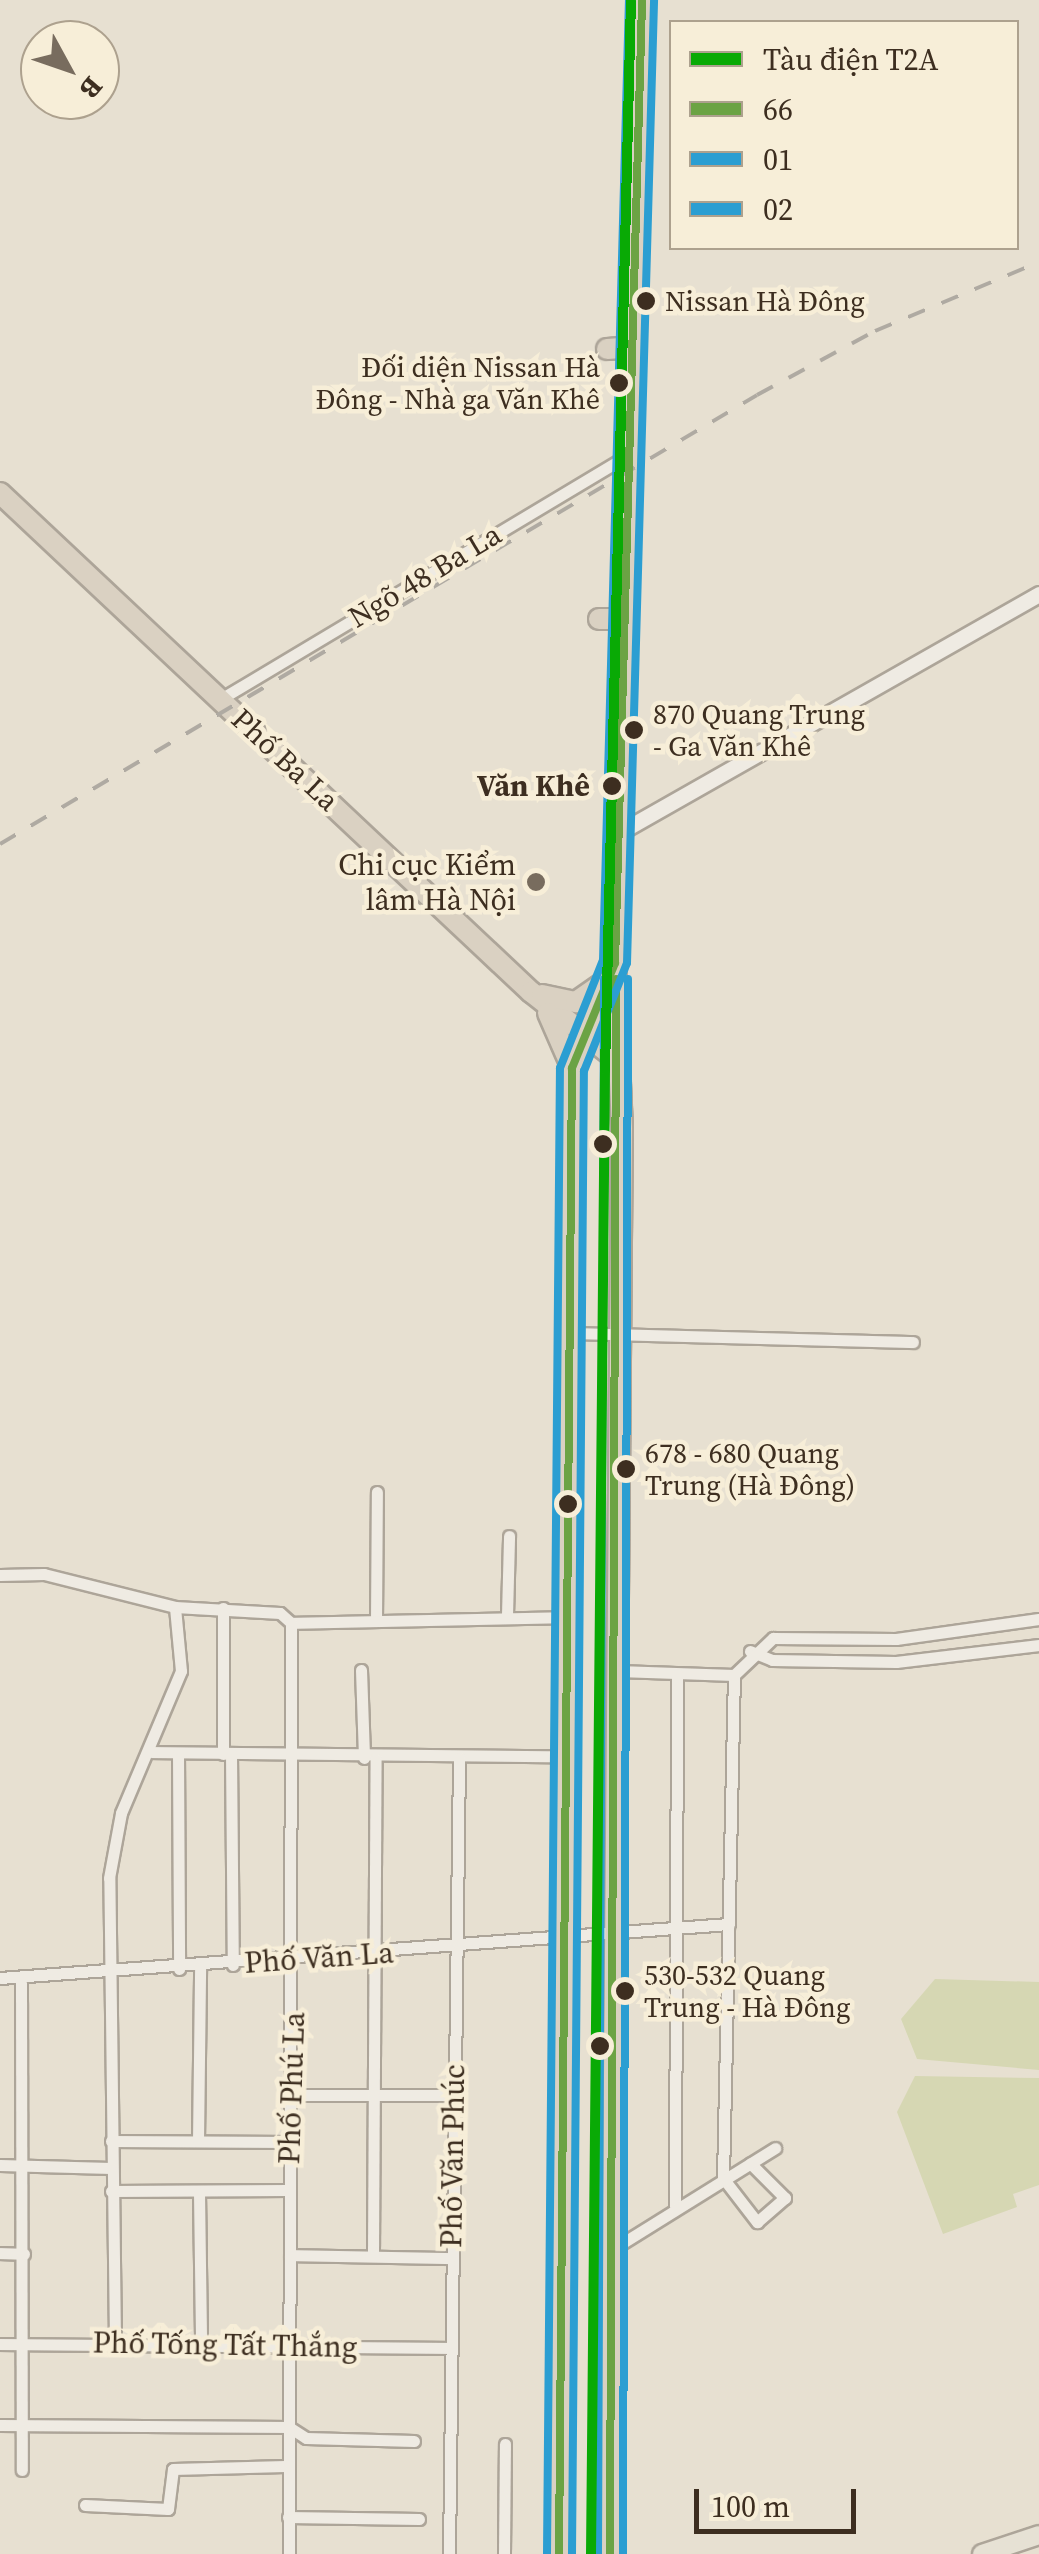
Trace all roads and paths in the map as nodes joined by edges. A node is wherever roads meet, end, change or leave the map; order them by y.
1 (642, 0) edge
2 (635, 347) junction
3 (608, 349) dead end
4 (631, 453) junction
5 (0, 494) edge
6 (1039, 594) edge
7 (628, 619) junction
8 (599, 620) dead end
9 (220, 700) junction
10 (620, 832) junction
11 (615, 963) junction
12 (531, 992) junction
13 (586, 1034) junction
14 (620, 1062) junction
15 (572, 1068) junction
16 (570, 1333) junction
17 (621, 1333) junction
18 (912, 1342) dead end
19 (377, 1492) dead end
20 (509, 1536) dead end
21 (0, 1575) edge
22 (175, 1607) junction
23 (223, 1608) junction
24 (507, 1615) junction
25 (567, 1617) junction
26 (1039, 1620) edge
27 (376, 1621) junction
28 (291, 1623) junction
29 (1039, 1645) edge
30 (750, 1650) junction
31 (361, 1670) dead end
32 (618, 1671) junction
33 (678, 1674) junction
34 (734, 1675) junction
35 (152, 1752) junction
36 (178, 1752) junction
37 (227, 1754) junction
38 (293, 1756) junction
39 (566, 1756) junction
40 (370, 1758) junction
41 (459, 1758) junction
42 (728, 1924) junction
43 (672, 1929) junction
44 (615, 1930) junction
45 (564, 1935) junction
46 (458, 1948) junction
47 (376, 1954) junction
48 (296, 1959) junction
49 (233, 1965) junction
50 (200, 1968) junction
51 (179, 1969) junction
52 (112, 1975) junction
53 (0, 1978) edge
54 (22, 1983) junction
55 (374, 2090) junction
56 (452, 2094) junction
57 (292, 2095) junction
58 (111, 2141) junction
59 (198, 2142) junction
60 (290, 2142) junction
61 (775, 2148) dead end
62 (750, 2163) junction
63 (0, 2165) edge
64 (21, 2165) junction
65 (111, 2168) junction
66 (723, 2178) junction
67 (288, 2190) junction
68 (110, 2191) junction
69 (198, 2192) junction
70 (675, 2206) junction
71 (612, 2249) junction
72 (0, 2253) edge
73 (24, 2254) junction
74 (290, 2254) junction
75 (372, 2254) junction
76 (452, 2258) junction
77 (115, 2341) junction
78 (201, 2342) junction
79 (26, 2343) junction
80 (0, 2344) edge
81 (291, 2347) junction
82 (449, 2348) junction
83 (0, 2426) edge
84 (21, 2426) junction
85 (289, 2428) junction
86 (414, 2441) dead end
87 (505, 2444) dead end
88 (285, 2466) junction
89 (22, 2470) dead end
90 (85, 2505) dead end
91 (288, 2516) junction
92 (419, 2519) dead end
93 (1039, 2535) edge
94 (288, 2554) edge
95 (449, 2554) edge
96 (504, 2554) edge
97 (558, 2554) edge
98 (610, 2554) edge
99 (982, 2554) edge

1 - 2 highway
2 - 3 highway
2 - 4 highway
4 - 7 highway
4 - 9 street, Ngõ 48 Ba La
5 - 9 highway, Phố Ba La
6 - 10 street
7 - 8 highway
7 - 10 highway
9 - 12 highway, Phố Ba La
10 - 11 highway
11 - 12 highway
11 - 13 highway
11 - 14 highway
12 - 13 highway, Phố Ba La
12 - 15 highway
13 - 14 highway, Phố Ba La
13 - 15 highway
14 - 17 highway
15 - 16 highway
16 - 17 street
16 - 25 highway
17 - 18 street
17 - 32 highway
19 - 27 street
20 - 24 street
21 - 22 street
22 - 23 street
22 - 35 street
23 - 28 street
23 - 37 street
24 - 25 street
24 - 27 street
25 - 39 highway
26 - 30 street
27 - 28 street
28 - 38 street, Phố Phú La
29 - 30 street
30 - 34 street
31 - 40 street
32 - 33 street
32 - 44 highway
33 - 34 street
33 - 43 street
34 - 42 street
35 - 36 street
35 - 52 street
36 - 37 street
36 - 51 street
37 - 38 street
37 - 49 street
38 - 40 street
38 - 48 street, Phố Phú La
39 - 41 street
39 - 45 highway
40 - 41 street
40 - 47 street
41 - 46 street, Phố Văn Phúc
42 - 43 street, Phố Văn La
42 - 66 street
43 - 44 street, Phố Văn La
43 - 70 street
44 - 45 street, Phố Văn La
44 - 71 highway
45 - 46 street, Phố Văn La
45 - 97 highway
46 - 47 street, Phố Văn La
46 - 56 street, Phố Văn Phúc
47 - 48 street, Phố Văn La
47 - 55 street
48 - 49 street, Phố Văn La
48 - 57 street, Phố Phú La
49 - 50 street, Phố Văn La
50 - 51 street, Phố Văn La
50 - 59 street
51 - 52 street, Phố Văn La
52 - 54 street, Phố Văn La
52 - 58 street
53 - 54 street, Phố Văn La
54 - 64 street
55 - 56 street
55 - 57 street
55 - 75 street
56 - 76 street, Phố Văn Phúc
57 - 60 street, Phố Phú La
58 - 59 street
58 - 65 street
59 - 60 street
60 - 67 street, Phố Phú La
61 - 62 street
62 - 66 street
62 - 66 street
63 - 64 street
64 - 65 street
64 - 73 street
65 - 68 street
66 - 70 street
67 - 69 street
67 - 74 street, Phố Phú La
68 - 69 street
68 - 77 street
69 - 78 street
70 - 71 street
71 - 98 highway
72 - 73 street
73 - 79 street
74 - 75 street
74 - 81 street, Phố Phú La
75 - 76 street
76 - 82 street, Phố Văn Phúc
77 - 78 street, Phố Tống Tất Thắng
77 - 79 street, Phố Tống Tất Thắng
78 - 81 street, Phố Tống Tất Thắng
79 - 80 street, Phố Tống Tất Thắng
79 - 84 street
81 - 82 street, Phố Tống Tất Thắng
81 - 85 street, Phố Phú La
82 - 95 street, Phố Văn Phúc
83 - 84 street
84 - 85 street
84 - 89 street
85 - 86 street
85 - 88 street, Phố Phú La
87 - 96 street
88 - 90 street
88 - 91 street, Phố Phú La
91 - 92 street
91 - 94 street, Phố Phú La
93 - 99 main road

